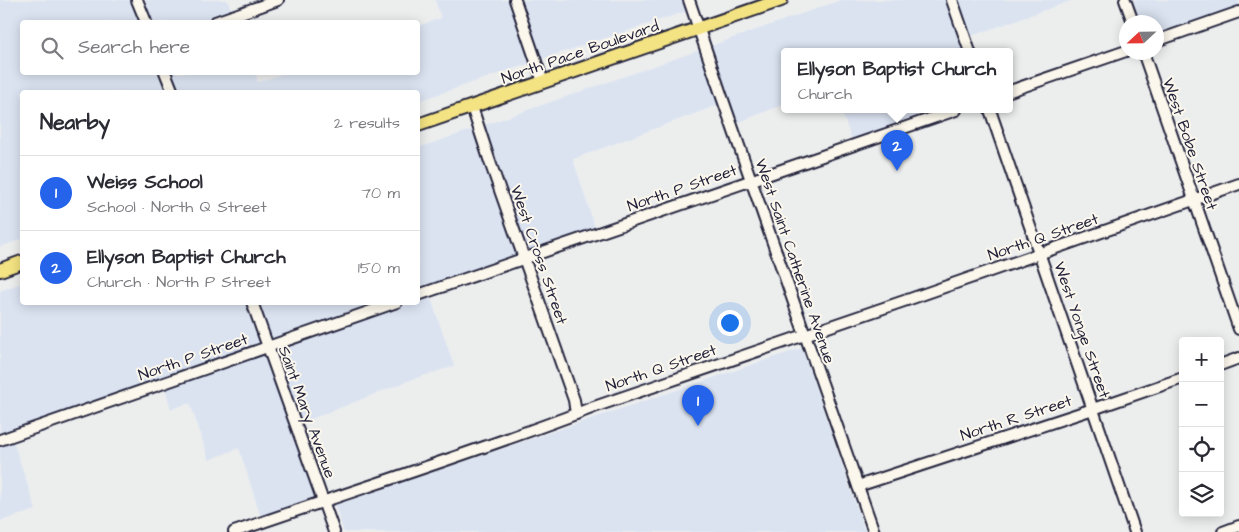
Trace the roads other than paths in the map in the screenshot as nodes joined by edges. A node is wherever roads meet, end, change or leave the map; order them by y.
1 (137, 0) edge
2 (278, 0) edge
3 (515, 0) edge
4 (689, 0) edge
5 (781, 0) edge
6 (952, 0) edge
7 (1125, 0) edge
8 (1239, 12) edge
9 (1130, 15) edge
10 (145, 20) edge
11 (221, 20) edge
12 (699, 28) junction
13 (1164, 38) edge
14 (969, 48) edge
15 (1119, 53) edge
16 (1146, 60) edge
17 (166, 75) edge
18 (543, 82) junction
19 (172, 90) edge
20 (1013, 90) edge
21 (472, 106) junction
22 (947, 113) edge
23 (991, 113) edge
24 (420, 124) edge
25 (751, 180) junction
26 (1239, 184) edge
27 (1194, 200) junction
28 (1039, 254) junction
29 (524, 258) junction
30 (20, 263) edge
31 (0, 270) edge
32 (420, 294) edge
33 (253, 305) edge
34 (387, 305) edge
35 (1239, 329) edge
36 (805, 334) junction
37 (268, 347) junction
38 (1239, 358) edge
39 (1224, 363) edge
40 (1179, 379) edge
41 (1093, 409) junction
42 (576, 414) junction
43 (0, 440) edge
44 (858, 486) junction
45 (324, 502) junction
46 (1239, 526) edge
47 (234, 532) edge
48 (334, 532) edge
49 (874, 532) edge
50 (1135, 532) edge
51 (1223, 532) edge

1 - 10 street
2 - 11 street
3 - 18 street
4 - 12 street, West Saint Catherine Avenue
5 - 12 main road, North Pace Boulevard
6 - 14 street
7 - 9 street
8 - 13 street
12 - 18 main road, North Pace Boulevard
12 - 25 street, West Saint Catherine Avenue
15 - 20 street
16 - 27 street, West Bobe Street
17 - 19 street
18 - 21 main road, North Pace Boulevard
21 - 24 main road, North Pace Boulevard
21 - 29 street, West Cross Street
22 - 25 street, North P Street
23 - 28 street, West Yonge Street
25 - 29 street, North P Street
25 - 36 street, West Saint Catherine Avenue
26 - 27 street, North Q Street
27 - 28 street, North Q Street
27 - 35 street, West Bobe Street
28 - 36 street, North Q Street
28 - 41 street, West Yonge Street
29 - 32 street, North P Street
29 - 42 street, West Cross Street
30 - 31 main road
33 - 37 street, Saint Mary Avenue
34 - 37 street, North P Street
36 - 42 street, North Q Street
36 - 44 street, West Saint Catherine Avenue
37 - 43 street, North P Street
37 - 45 street, Saint Mary Avenue
38 - 39 street
40 - 41 street, North R Street
41 - 44 street, North R Street
41 - 50 street, West Yonge Street
42 - 45 street, North Q Street
44 - 49 street, West Saint Catherine Avenue
45 - 47 street, North Q Street
45 - 48 street, Saint Mary Avenue
46 - 51 street

